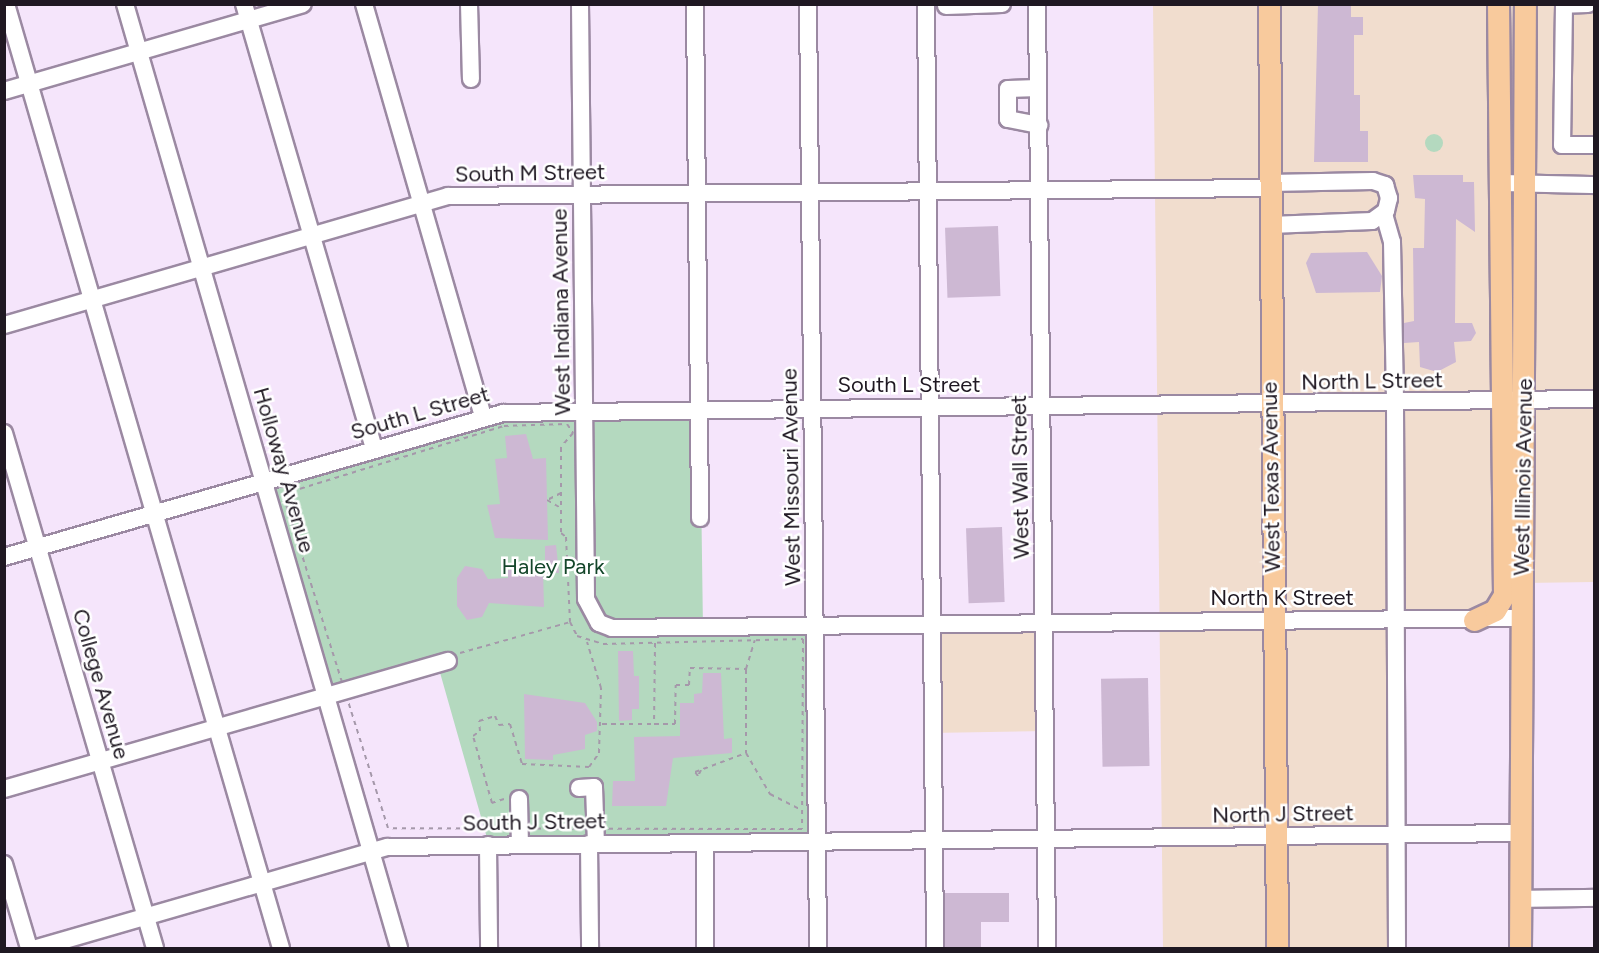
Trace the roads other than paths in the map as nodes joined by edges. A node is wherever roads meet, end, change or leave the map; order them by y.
1 (6, 4) edge
2 (125, 4) edge
3 (303, 4) edge
4 (364, 4) edge
5 (469, 4) edge
6 (580, 4) edge
7 (695, 4) edge
8 (808, 4) edge
9 (926, 4) edge
10 (1002, 4) edge
11 (1037, 4) edge
12 (1269, 4) edge
13 (1498, 4) edge
14 (1525, 4) edge
15 (1588, 4) edge
16 (946, 6) edge
17 (247, 12) edge
18 (139, 53) junction
19 (471, 79) dead end
20 (28, 84) junction
21 (1038, 88) junction
22 (4, 91) edge
23 (1039, 125) junction
24 (1594, 145) edge
25 (1499, 183) junction
26 (1269, 185) junction
27 (1526, 185) junction
28 (1594, 185) edge
29 (1039, 189) junction
30 (928, 191) junction
31 (810, 193) junction
32 (698, 194) junction
33 (582, 195) junction
34 (421, 204) junction
35 (1384, 214) junction
36 (1270, 225) junction
37 (311, 236) junction
38 (202, 267) junction
39 (92, 299) junction
40 (4, 325) edge
41 (1594, 399) edge
42 (1525, 400) junction
43 (1503, 401) junction
44 (1395, 403) junction
45 (1270, 405) junction
46 (1042, 407) junction
47 (930, 408) junction
48 (812, 409) junction
49 (700, 411) junction
50 (584, 412) junction
51 (483, 416) junction
52 (4, 432) edge
53 (374, 449) junction
54 (264, 481) junction
55 (153, 514) junction
56 (700, 518) dead end
57 (38, 548) junction
58 (4, 557) edge
59 (592, 617) joint
60 (1521, 618) junction
61 (1396, 620) junction
62 (1474, 620) junction
63 (1273, 621) junction
64 (1044, 623) junction
65 (932, 624) junction
66 (815, 625) junction
67 (448, 661) dead end
68 (326, 696) junction
69 (217, 727) junction
70 (100, 761) junction
71 (579, 788) dead end
72 (4, 789) edge
73 (514, 800) road end
74 (516, 831) junction
75 (1520, 833) junction
76 (1394, 835) junction
77 (1275, 837) junction
78 (593, 840) junction
79 (1046, 840) junction
80 (934, 841) junction
81 (817, 842) junction
82 (705, 843) junction
83 (488, 845) junction
84 (372, 852) junction
85 (4, 864) edge
86 (261, 884) junction
87 (1594, 898) edge
88 (1520, 899) junction
89 (146, 917) junction
90 (29, 948) edge
91 (37, 948) edge
92 (155, 948) edge
93 (281, 948) edge
94 (399, 948) edge
95 (489, 948) edge
96 (590, 948) edge
97 (705, 948) edge
98 (818, 948) edge
99 (935, 948) edge
100 (1047, 948) edge
101 (1277, 948) edge
102 (1397, 948) edge
103 (1520, 948) edge

1 - 20 street
2 - 18 street, Holloway Avenue
3 - 17 street
4 - 34 street
5 - 19 street
6 - 33 street, West Indiana Avenue
7 - 32 street
8 - 31 street, West Missouri Avenue
9 - 30 street
10 - 16 street
11 - 21 street, West Wall Street
12 - 26 main road, West Texas Avenue
13 - 25 main road, West Illinois Avenue
14 - 27 main road, West Illinois Avenue
15 - 24 street
17 - 18 street
17 - 37 street
18 - 20 street
18 - 38 street, Holloway Avenue
20 - 22 street
20 - 39 street
21 - 23 street, West Wall Street
21 - 23 street
23 - 29 street, West Wall Street
25 - 27 street
25 - 43 main road, West Illinois Avenue
26 - 29 street, South M Street
26 - 35 street, South M Street
26 - 36 main road, West Texas Avenue
27 - 28 street
27 - 42 main road, West Illinois Avenue
29 - 30 street, South M Street
29 - 46 street, West Wall Street
30 - 31 street, South M Street
30 - 47 street
31 - 32 street, South M Street
31 - 48 street, West Missouri Avenue
32 - 33 street, South M Street
32 - 49 street
33 - 34 street, South M Street
33 - 50 street, West Indiana Avenue
34 - 37 street, South M Street
34 - 51 street
35 - 36 street
35 - 44 street
36 - 45 main road, West Texas Avenue
37 - 38 street, South M Street
37 - 53 street
38 - 39 street, South M Street
38 - 54 street, Holloway Avenue
39 - 40 street, South M Street
39 - 55 street
41 - 42 street, North L Street
42 - 43 street, North L Street
42 - 60 main road, West Illinois Avenue
43 - 44 street, North L Street
43 - 62 main road, West Illinois Avenue
44 - 45 street, North L Street
44 - 61 street
45 - 46 street, North L Street
45 - 63 main road, West Texas Avenue
46 - 47 street, South L Street
46 - 64 street, West Wall Street
47 - 48 street, South L Street
47 - 65 street
48 - 49 street, South L Street
48 - 66 street, West Missouri Avenue
49 - 50 street, South L Street
49 - 56 street
50 - 51 street, South L Street
50 - 59 street, West Indiana Avenue
51 - 53 street, South L Street
52 - 57 street, College Avenue
53 - 54 street, South L Street
54 - 55 street, South L Street
54 - 68 street, Holloway Avenue
55 - 57 street, South L Street
55 - 69 street
57 - 58 street, South L Street
57 - 70 street, College Avenue
59 - 66 street, North K Street
60 - 62 street, North K Street
60 - 75 main road, West Illinois Avenue
61 - 62 street, North K Street
61 - 63 street, North K Street
61 - 76 street
63 - 64 street, North K Street
63 - 77 main road, West Texas Avenue
64 - 65 street, North K Street
64 - 79 street, West Wall Street
65 - 66 street, North K Street
65 - 80 street
66 - 81 street, West Missouri Avenue
67 - 68 street
68 - 69 street
68 - 84 street, Holloway Avenue
69 - 70 street
69 - 86 street
70 - 72 street
70 - 89 street, College Avenue
71 - 78 street
73 - 74 street
74 - 78 street, South J Street
74 - 83 street, South J Street
75 - 76 street, North J Street
75 - 88 main road, West Illinois Avenue
76 - 77 street, North J Street
76 - 102 street
77 - 79 street, North J Street
77 - 101 main road, West Texas Avenue
78 - 82 street, South J Street
78 - 96 street
79 - 80 street, South J Street
79 - 100 street, West Wall Street
80 - 81 street, South J Street
80 - 99 street
81 - 82 street, South J Street
81 - 98 street, West Missouri Avenue
82 - 97 street
83 - 84 street, South J Street
83 - 95 street
84 - 86 street, South J Street
84 - 94 street, Holloway Avenue
85 - 90 street
86 - 89 street, South J Street
86 - 93 street
87 - 88 street
88 - 103 main road, West Illinois Avenue
89 - 91 street, South J Street
89 - 92 street, College Avenue

